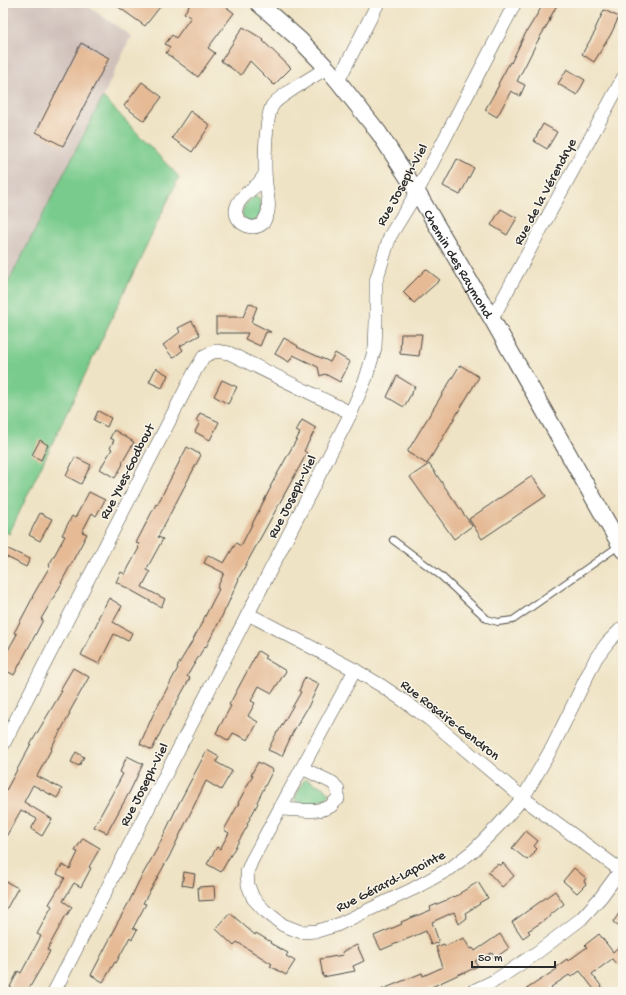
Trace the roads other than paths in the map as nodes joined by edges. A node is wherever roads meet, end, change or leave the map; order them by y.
1 (258, 3) edge
2 (378, 3) edge
3 (515, 3) edge
4 (327, 68) junction
5 (623, 78) edge
6 (338, 81) junction
7 (265, 174) dead end
8 (417, 192) junction
9 (492, 319) junction
10 (351, 414) junction
11 (393, 540) dead end
12 (621, 547) edge
13 (248, 614) junction
14 (623, 628) edge
15 (355, 670) junction
16 (3, 745) edge
17 (302, 768) junction
18 (523, 798) junction
19 (281, 809) junction
20 (622, 870) edge
21 (54, 992) edge
22 (471, 992) edge

1 - 4 street, Chemin des Raymond
2 - 6 street
3 - 8 street, Rue Joseph-Viel
4 - 6 street, Chemin des Raymond
4 - 7 street
5 - 9 street, Rue de la Vérendrye
6 - 8 street, Chemin des Raymond
8 - 9 street, Chemin des Raymond
8 - 10 street, Rue Joseph-Viel
9 - 12 street, Chemin des Raymond
10 - 13 street, Rue Joseph-Viel
10 - 16 street, Rue Yves-Godbout
11 - 12 lane
13 - 15 street, Rue Rosaire-Gendron
13 - 21 street, Rue Joseph-Viel
14 - 18 street, Rue Gérard-Lapointe
15 - 17 street, Rue Gérard-Lapointe
15 - 18 street, Rue Rosaire-Gendron
17 - 19 street, Rue Gérard-Lapointe
17 - 19 street
18 - 19 street, Rue Gérard-Lapointe
18 - 20 street, Rue Rosaire-Gendron
20 - 22 street

